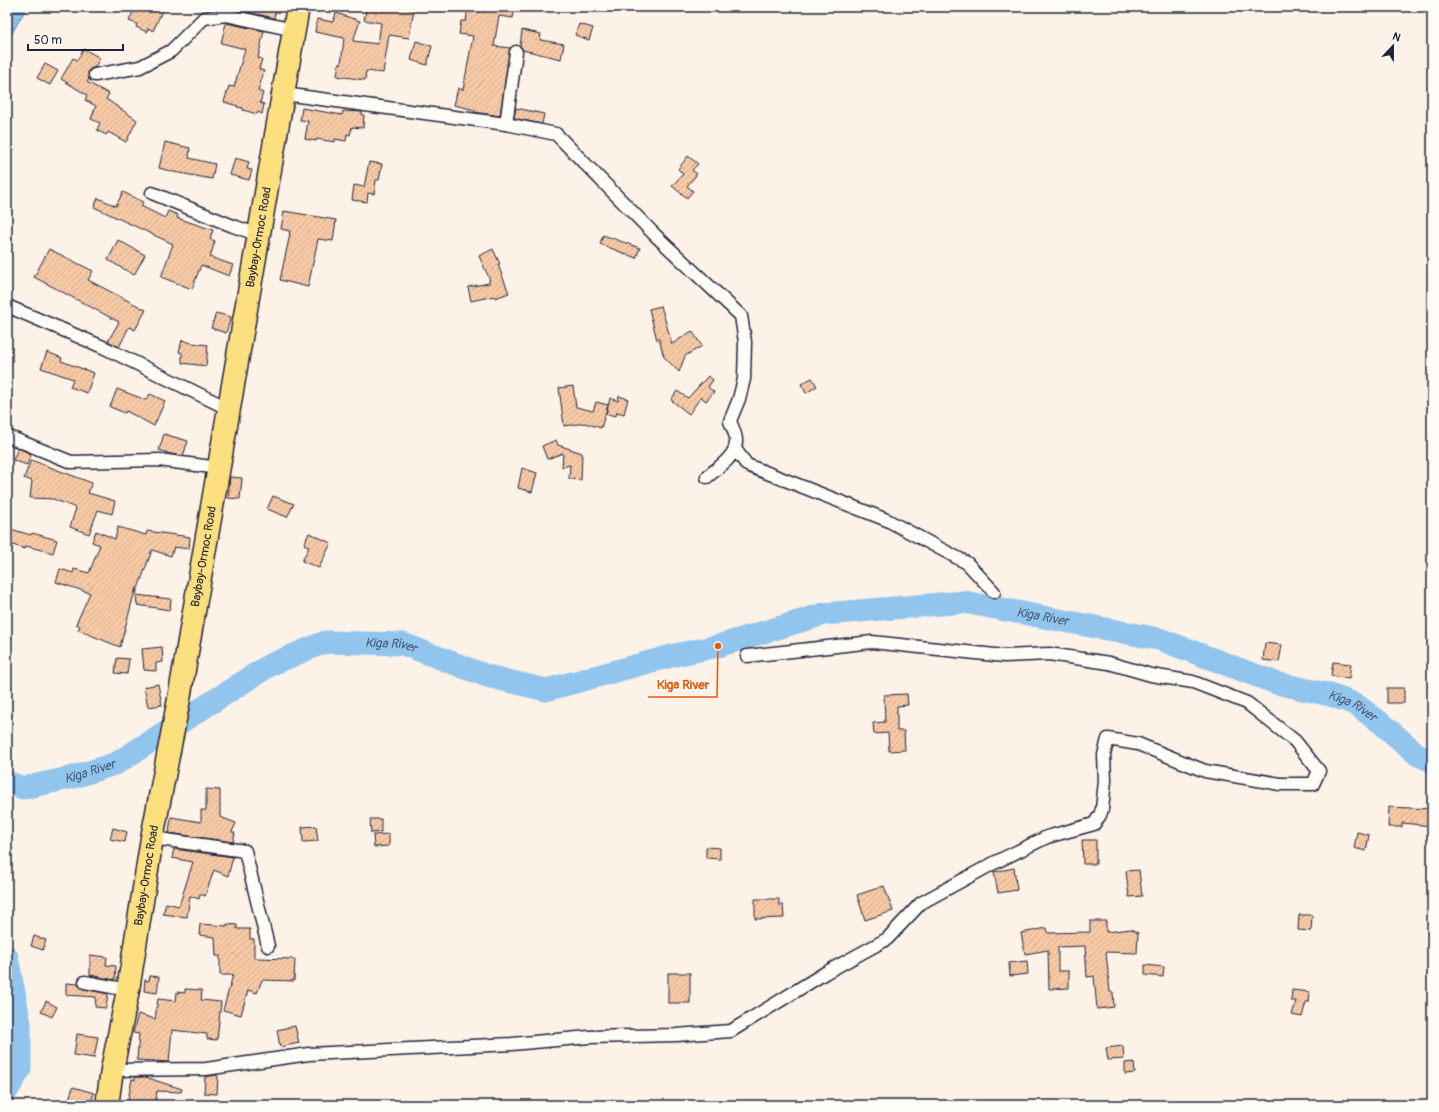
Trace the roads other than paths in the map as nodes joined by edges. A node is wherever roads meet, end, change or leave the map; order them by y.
1 (298, 7) edge
2 (294, 30) junction
3 (516, 52) dead end
4 (95, 75) dead end
5 (284, 94) junction
6 (506, 124) junction
7 (152, 193) dead end
8 (259, 235) junction
9 (7, 306) edge
10 (229, 409) junction
11 (7, 436) edge
12 (735, 449) junction
13 (219, 468) junction
14 (707, 477) dead end
15 (994, 592) dead end
16 (747, 656) dead end
17 (152, 838) junction
18 (268, 946) dead end
19 (85, 982) dead end
20 (128, 990) junction
21 (112, 1070) junction
22 (107, 1105) edge

1 - 2 highway, Baybay-Ormoc Road
2 - 4 street
2 - 5 highway, Baybay-Ormoc Road
3 - 6 street
5 - 6 street
5 - 8 highway, Baybay-Ormoc Road
6 - 12 street
7 - 8 street
8 - 10 highway, Baybay-Ormoc Road
9 - 10 street
10 - 13 highway, Baybay-Ormoc Road
11 - 13 street
12 - 14 street
12 - 15 street
13 - 17 highway, Baybay-Ormoc Road
16 - 21 street
17 - 18 street
17 - 20 highway, Baybay-Ormoc Road
19 - 20 street
20 - 21 highway, Baybay-Ormoc Road
21 - 22 highway, Baybay-Ormoc Road

